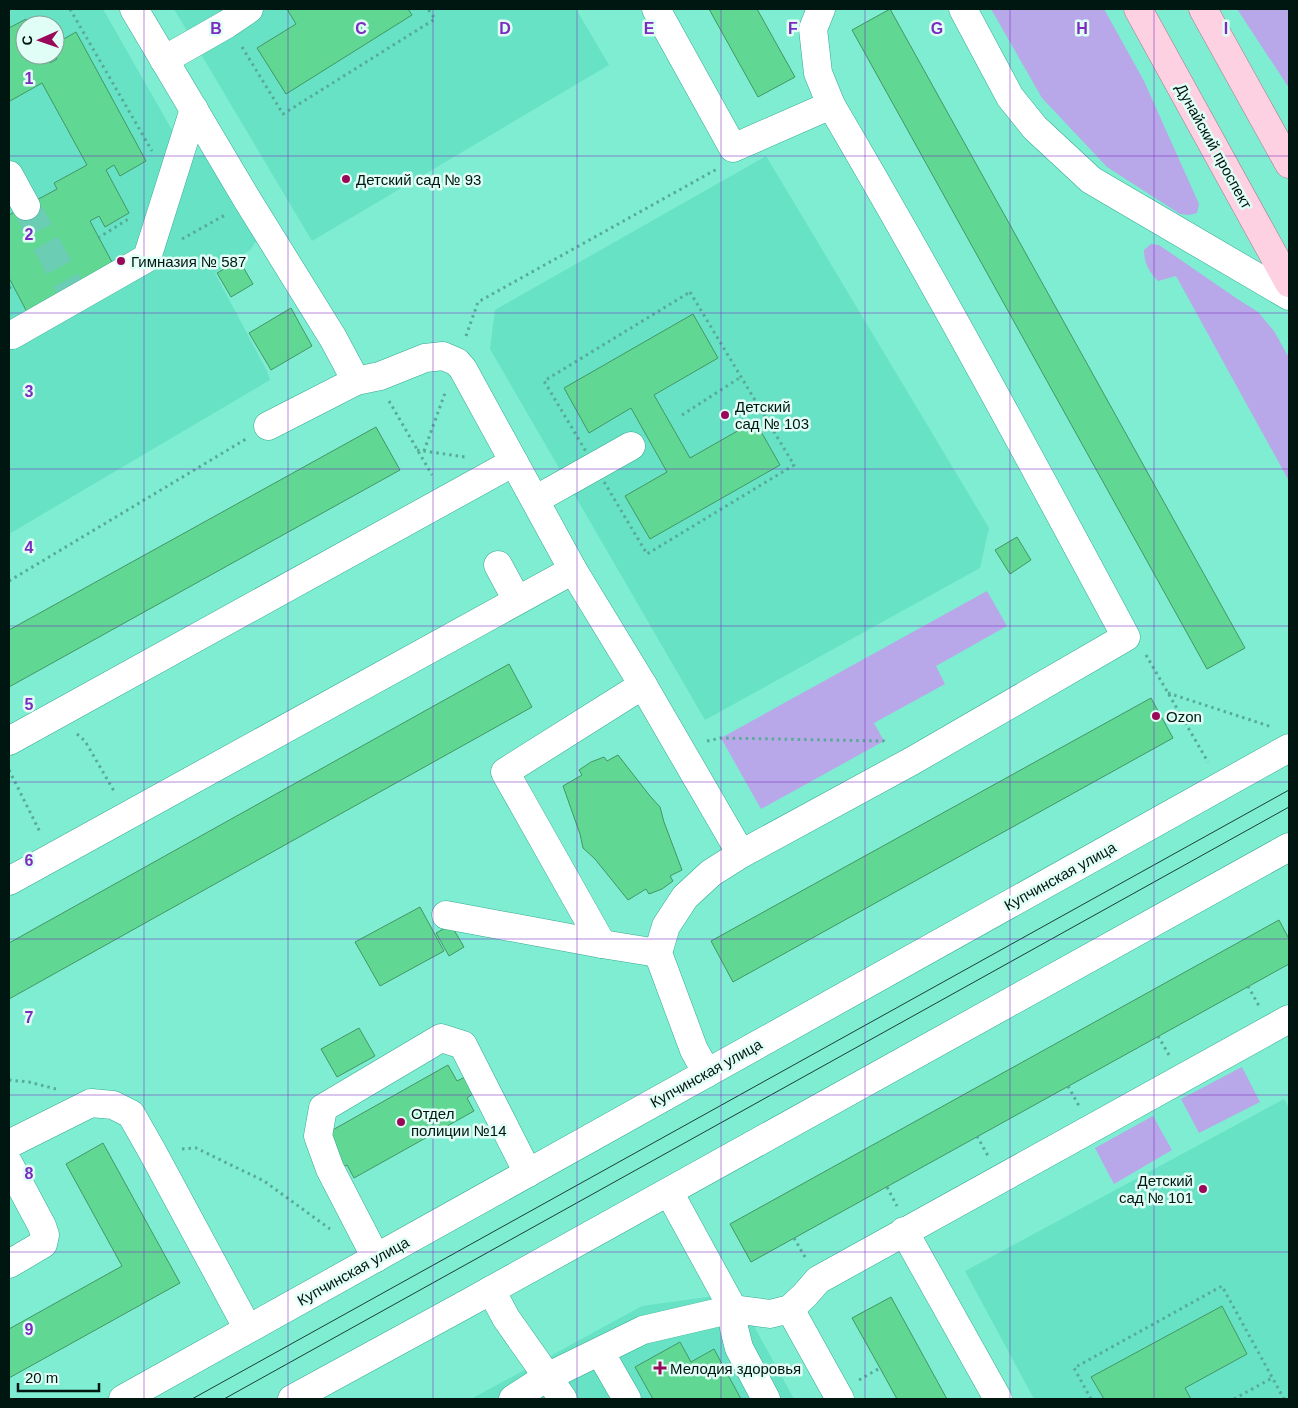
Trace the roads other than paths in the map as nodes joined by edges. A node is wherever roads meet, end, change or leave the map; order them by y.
1 (134, 9) edge
2 (656, 9) edge
3 (821, 9) edge
4 (963, 9) edge
5 (1138, 9) edge
6 (1203, 9) edge
7 (238, 16) edge
8 (164, 60) junction
9 (831, 105) junction
10 (194, 109) junction
11 (1289, 164) edge
12 (9, 175) edge
13 (26, 206) tunnel mouth
14 (1289, 283) edge
15 (1289, 296) edge
16 (9, 334) edge
17 (366, 379) junction
18 (268, 426) road end
19 (631, 446) dead end
20 (514, 462) junction
21 (535, 500) junction
22 (498, 564) dead end
23 (573, 570) junction
24 (517, 600) junction
25 (643, 686) junction
26 (1281, 737) edge
27 (9, 741) edge
28 (1289, 846) edge
29 (740, 854) junction
30 (9, 881) edge
31 (446, 915) dead end
32 (602, 944) junction
33 (658, 953) junction
34 (1289, 1019) edge
35 (707, 1073) junction
36 (9, 1144) edge
37 (9, 1164) edge
38 (528, 1173) junction
39 (669, 1192) junction
40 (904, 1231) junction
41 (376, 1258) junction
42 (9, 1264) edge
43 (491, 1290) junction
44 (733, 1309) junction
45 (790, 1309) junction
46 (248, 1329) junction
47 (600, 1352) junction
48 (547, 1377) junction
49 (309, 1395) edge
50 (123, 1399) edge
51 (513, 1399) edge
52 (564, 1399) edge
53 (627, 1399) edge
54 (766, 1399) edge
55 (840, 1399) edge
56 (998, 1399) edge

1 - 8 street
2 - 9 street
3 - 9 street
4 - 15 street
5 - 14 main road, Дунайский проспект
6 - 11 main road
7 - 8 street
8 - 10 street
9 - 29 street
10 - 16 street
10 - 17 street
12 - 13 street
17 - 18 street
17 - 20 street
19 - 21 street
20 - 21 street
20 - 27 street
21 - 23 street
22 - 24 street
23 - 24 street
23 - 25 street
24 - 30 street
25 - 29 street
25 - 32 street
26 - 35 street, Купчинская улица
28 - 39 street
29 - 33 street
31 - 32 street
32 - 33 street
33 - 35 street
34 - 40 street
35 - 38 street, Купчинская улица
36 - 46 street
37 - 42 street
38 - 41 street, Купчинская улица
38 - 41 street
39 - 43 street
39 - 44 street
40 - 45 street
40 - 56 street
41 - 46 street, Купчинская улица
43 - 48 street
43 - 49 street
44 - 45 street
44 - 47 street
44 - 54 street
45 - 55 street
46 - 50 street, Купчинская улица
47 - 48 street
47 - 53 street
48 - 51 street
48 - 52 street

